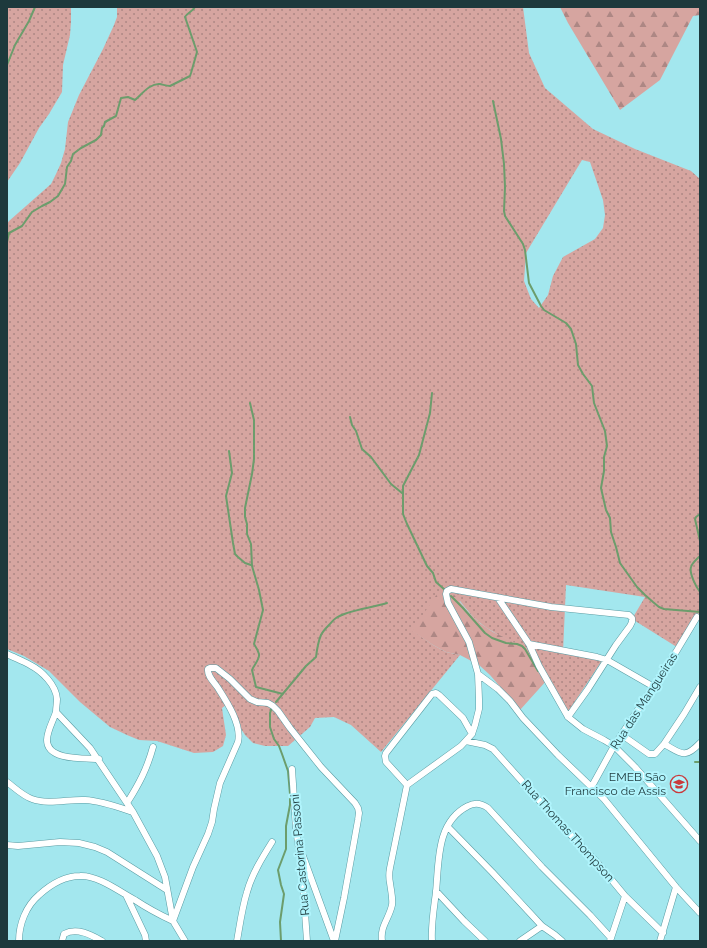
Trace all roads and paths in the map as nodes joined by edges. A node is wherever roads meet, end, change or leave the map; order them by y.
1 (498, 598) junction
2 (697, 617) dead end
3 (529, 644) junction
4 (7, 654) edge
5 (607, 660) junction
6 (478, 674) junction
7 (654, 687) junction
8 (700, 687) edge
9 (56, 712) junction
10 (568, 717) junction
11 (472, 734) junction
12 (622, 735) junction
13 (466, 741) junction
14 (700, 743) edge
15 (664, 744) junction
16 (614, 746) junction
17 (153, 747) dead end
18 (99, 760) junction
19 (292, 769) dead end
20 (7, 782) edge
21 (407, 785) junction
22 (592, 786) junction
23 (127, 803) junction
24 (133, 812) junction
25 (448, 827) junction
26 (700, 841) edge
27 (272, 842) dead end
28 (7, 845) edge
29 (299, 847) junction
30 (676, 887) junction
31 (167, 890) junction
32 (436, 891) junction
33 (126, 895) junction
34 (625, 896) junction
35 (700, 913) edge
36 (172, 920) junction
37 (542, 926) junction
38 (663, 933) junction
39 (610, 940) edge
40 (19, 941) edge
41 (62, 941) edge
42 (102, 941) edge
43 (146, 941) edge
44 (185, 941) edge
45 (237, 941) edge
46 (307, 941) edge
47 (335, 941) edge
48 (382, 941) edge
49 (432, 941) edge
50 (485, 941) edge
51 (520, 941) edge
52 (562, 941) edge
53 (660, 941) edge

1 - 3 street
1 - 5 street
1 - 6 street
2 - 7 street, Rua das Mangueiras
3 - 5 street
3 - 10 street
4 - 9 street
5 - 7 street
5 - 10 street
6 - 11 street
6 - 22 street
7 - 12 street, Rua das Mangueiras
8 - 15 street
9 - 18 street
9 - 18 street
10 - 16 street
11 - 13 street
11 - 21 street
12 - 15 street
12 - 16 street, Rua das Mangueiras
13 - 21 street
13 - 34 street, Rua Thomas Thompson
14 - 15 street
16 - 22 street, Rua das Mangueiras
16 - 26 street
17 - 23 street
18 - 23 street
19 - 29 street, Rua Castorina Passoni
20 - 24 street
21 - 48 street
22 - 30 street
23 - 24 street
24 - 31 street
25 - 32 street
25 - 37 street
25 - 39 street
27 - 45 street
28 - 31 street
29 - 46 street, Rua Castorina Passoni
29 - 47 street
30 - 35 street
30 - 38 street
31 - 36 street
32 - 49 street
32 - 50 street
33 - 36 street
33 - 40 street
33 - 43 street
34 - 38 street, Rua Thomas Thompson
34 - 39 street
36 - 44 street
36 - 47 street
37 - 51 street
37 - 52 street
38 - 53 street
41 - 42 street

